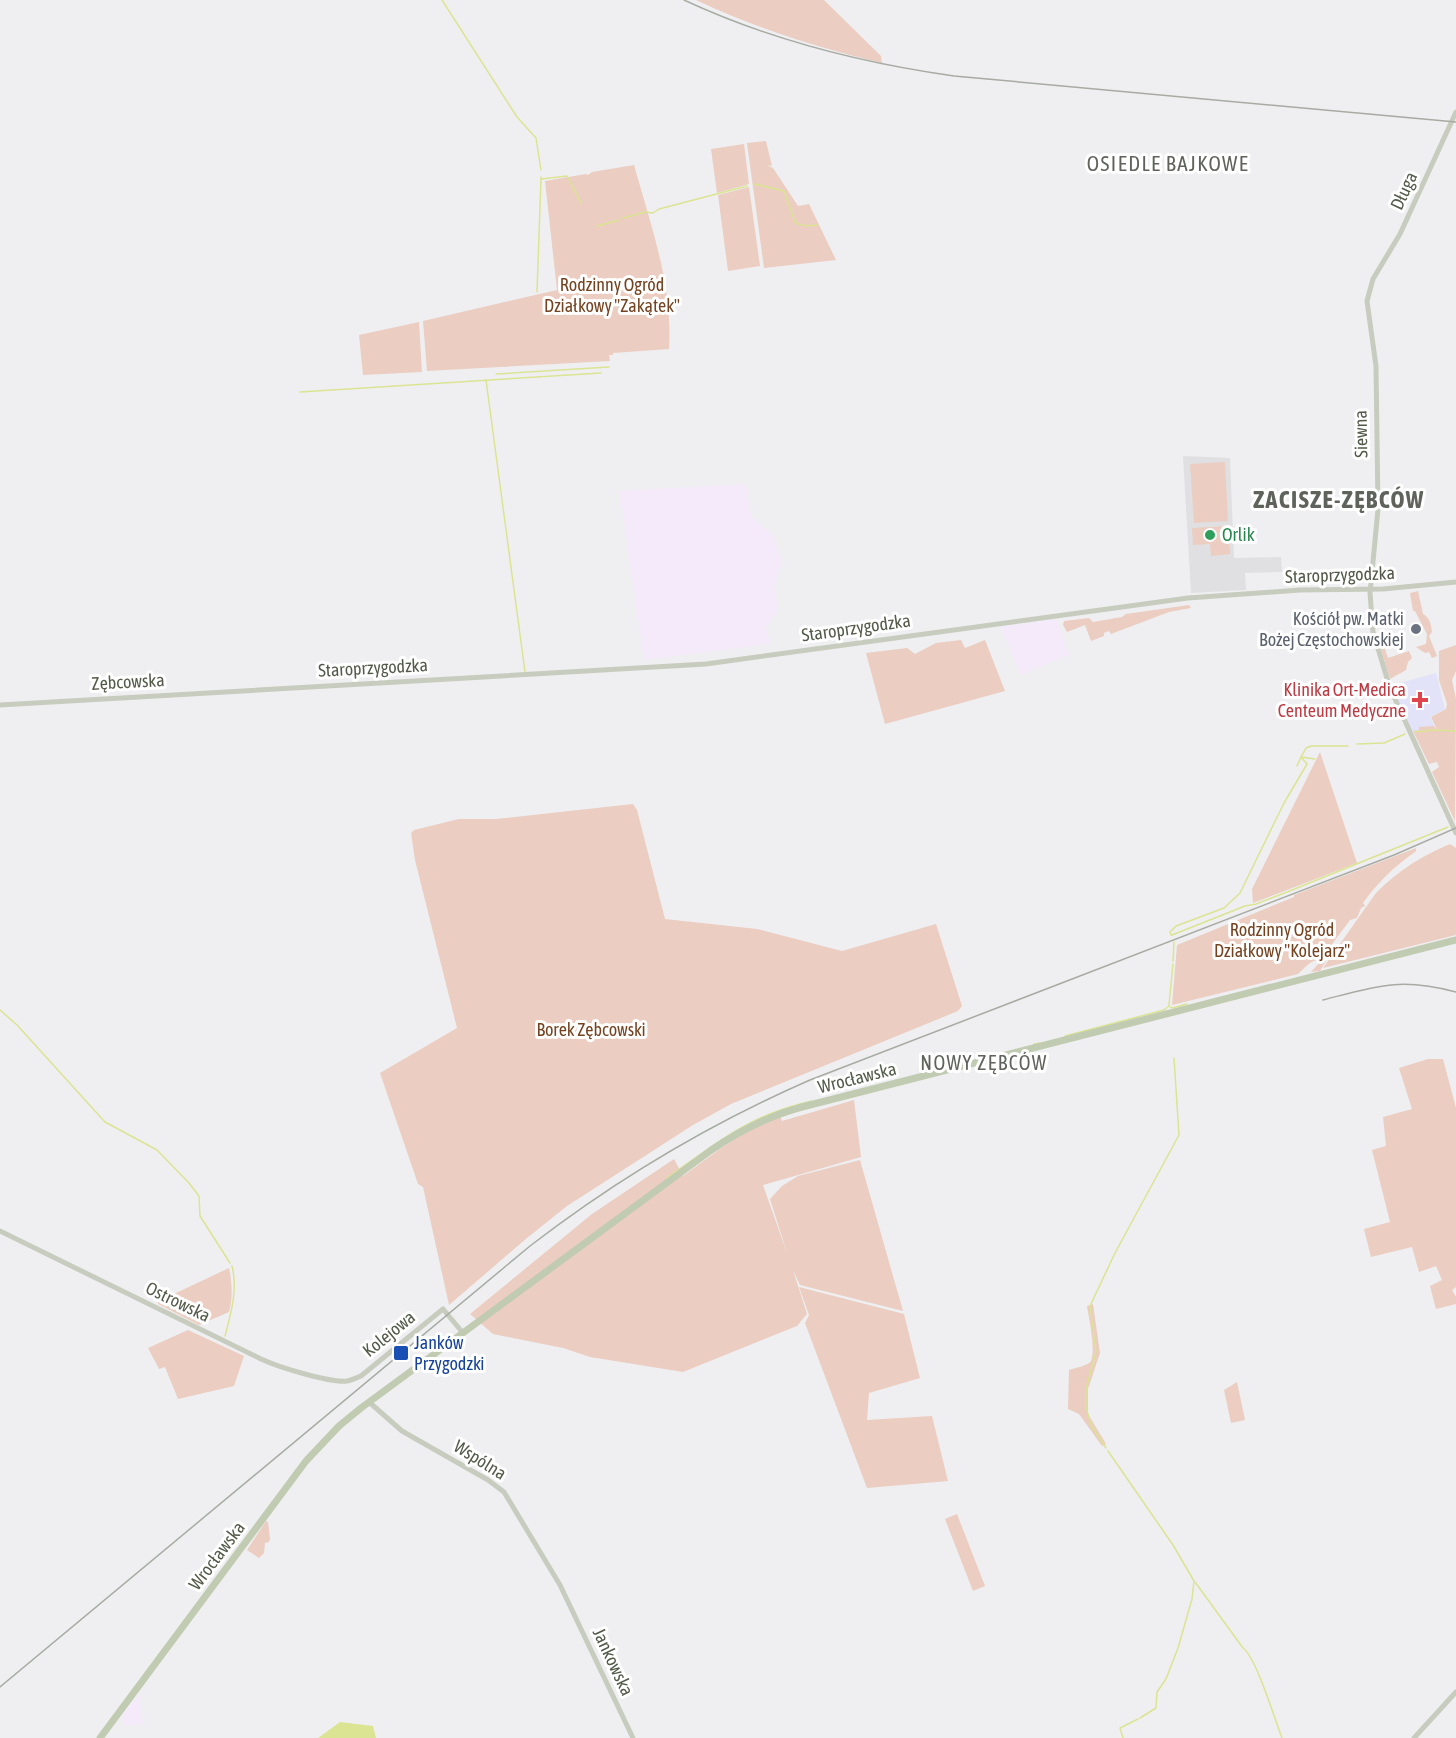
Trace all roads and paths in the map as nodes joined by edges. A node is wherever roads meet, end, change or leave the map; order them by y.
1 (1456, 112) edge
2 (1374, 279) joint
3 (1456, 582) edge
4 (1370, 590) junction
5 (258, 690) joint
6 (0, 705) edge
7 (1456, 833) edge
8 (1456, 940) edge
9 (0, 1231) edge
10 (463, 1333) junction
11 (350, 1380) joint
12 (369, 1402) junction
13 (567, 1599) joint
14 (1456, 1692) edge
15 (100, 1738) edge
16 (633, 1738) edge
17 (1414, 1738) edge

1 - 2 street, Długa
2 - 4 street, Siewna
3 - 4 street, Staroprzygodzka
4 - 5 street, Staroprzygodzka
4 - 7 street, Siewna
5 - 6 street, Zębcowska
8 - 10 main road, Wrocławska
9 - 11 street, Ostrowska
10 - 11 street, Kolejowa
10 - 12 main road, Wrocławska
12 - 13 street, Wspólna
12 - 15 main road, Wrocławska
13 - 16 street, Jankowska
14 - 17 street

